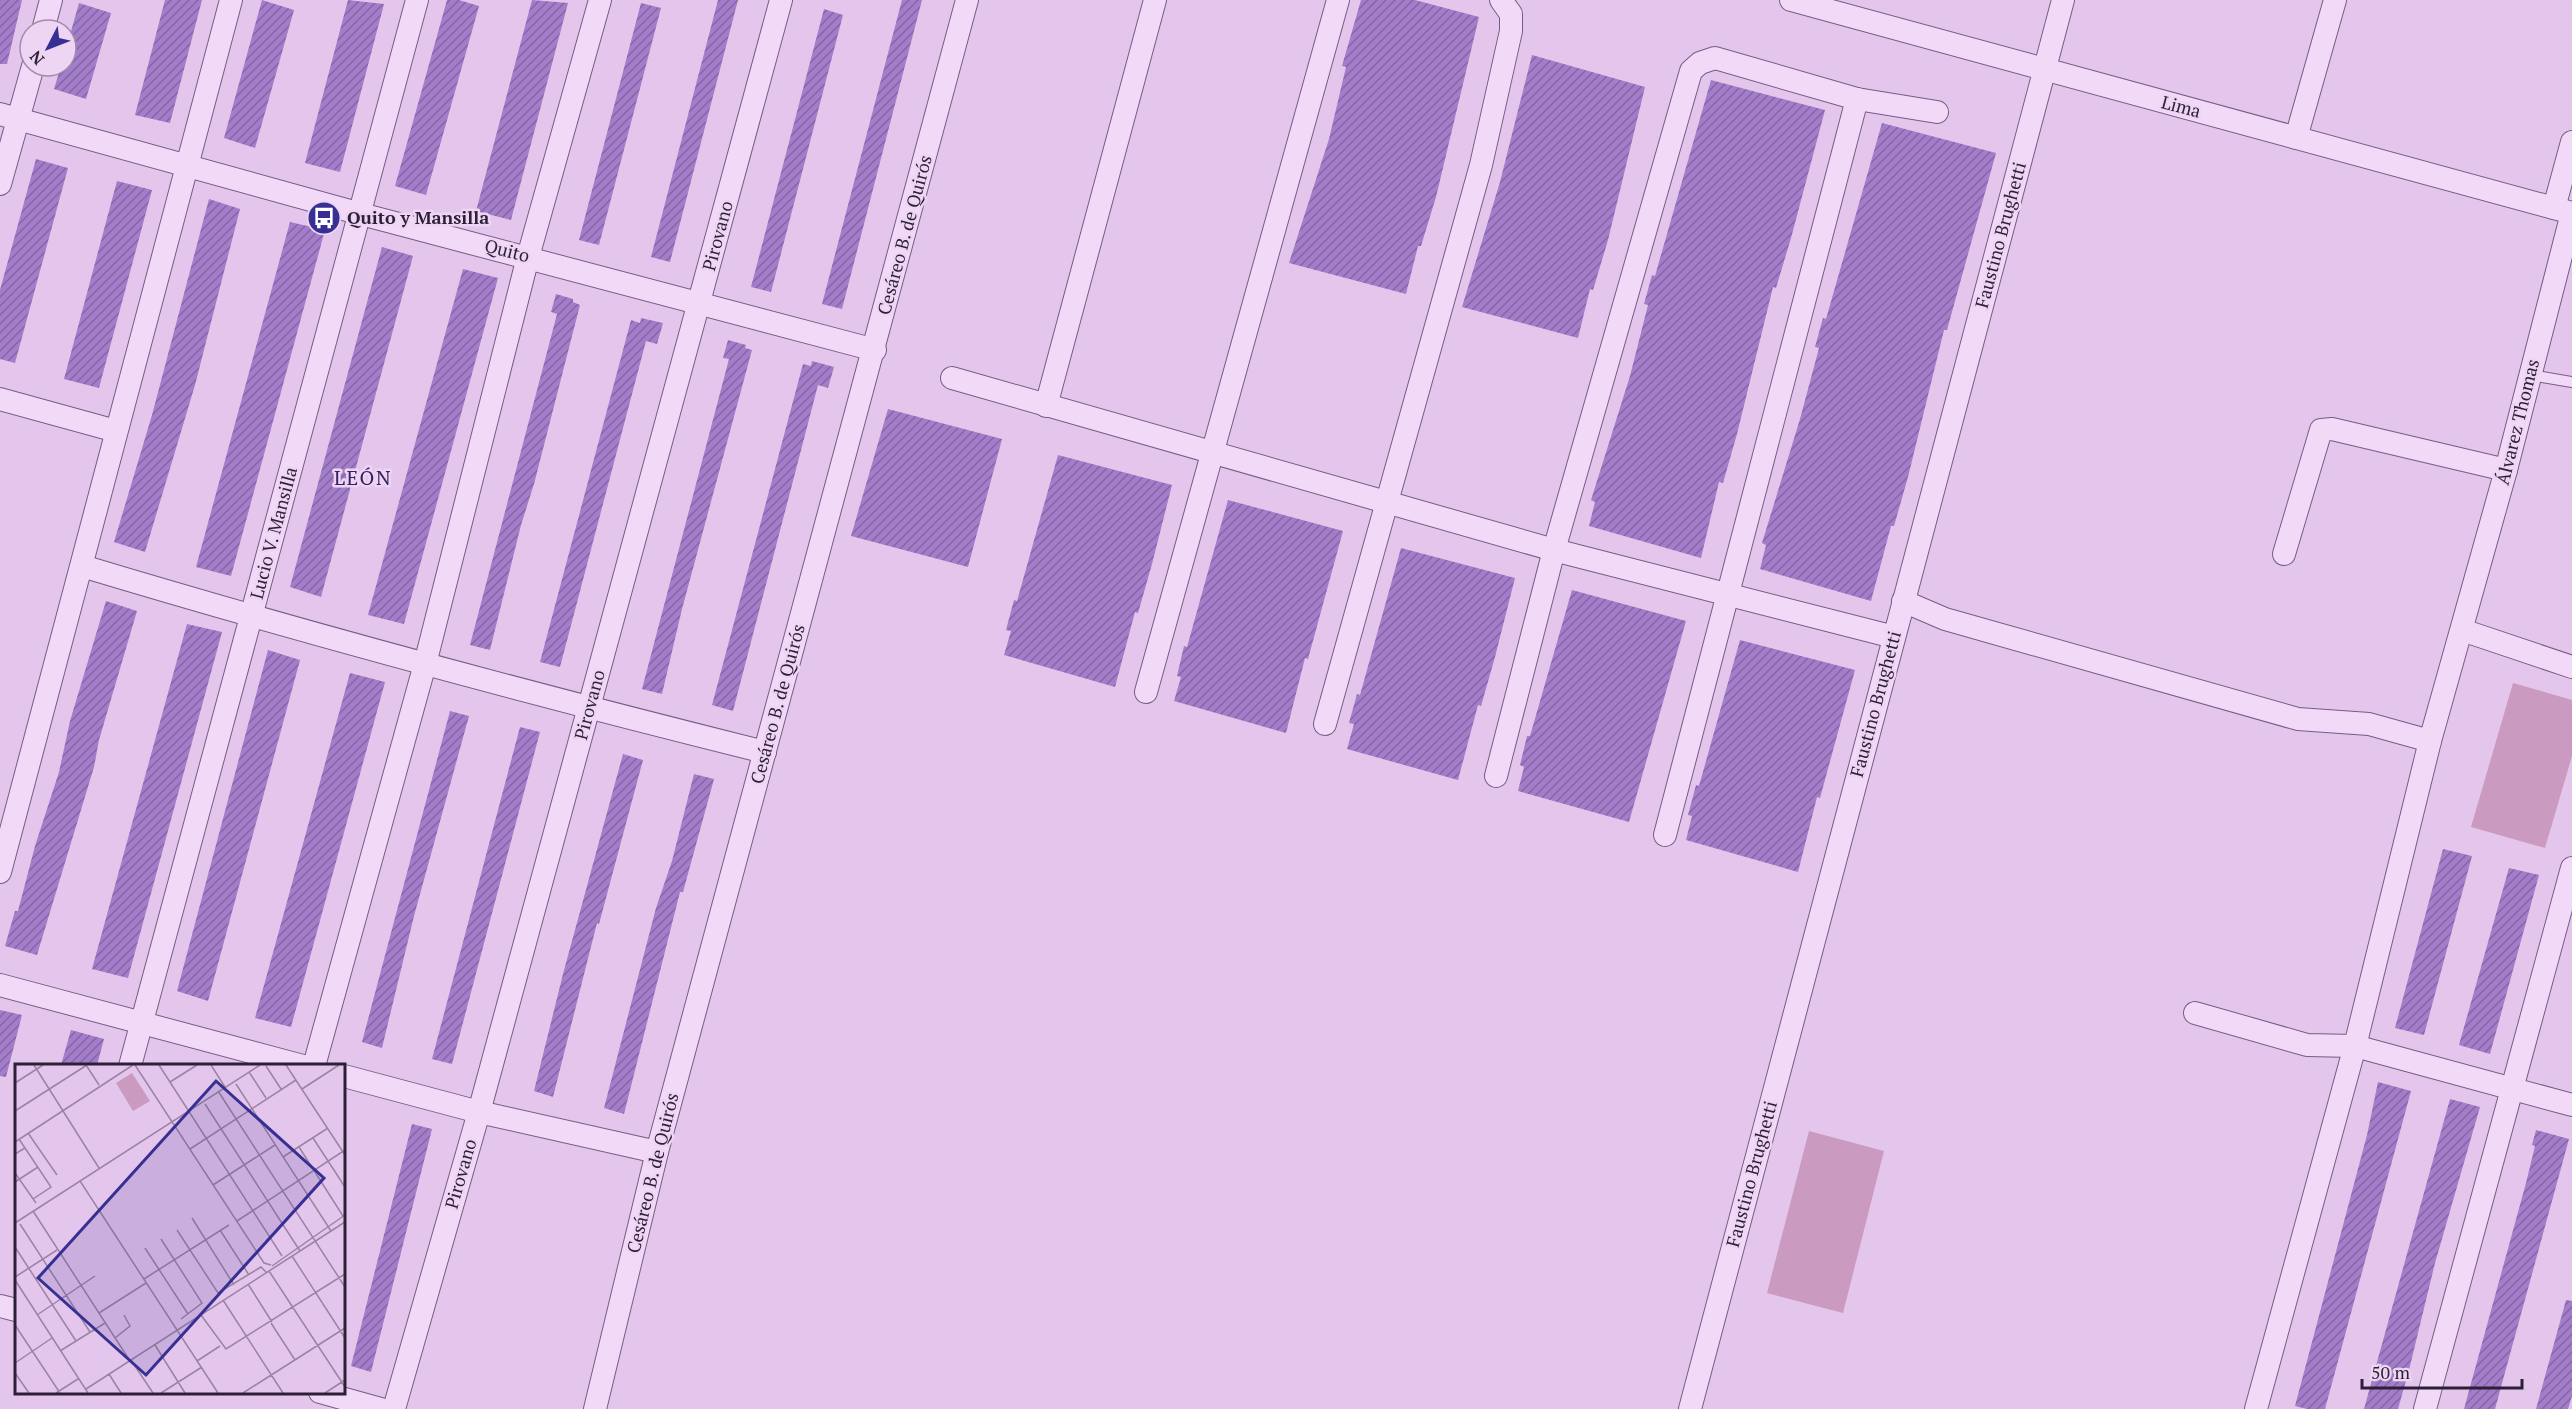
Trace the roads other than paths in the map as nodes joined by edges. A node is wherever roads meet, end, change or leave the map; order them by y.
1 (51, 0) edge
2 (231, 0) edge
3 (417, 0) edge
4 (600, 0) edge
5 (781, 0) edge
6 (967, 0) edge
7 (1155, 0) edge
8 (1338, 0) edge
9 (1501, 0) edge
10 (1791, 0) edge
11 (2063, 0) edge
12 (2335, 0) edge
13 (46, 18) edge
14 (2044, 70) junction
15 (28, 78) edge
16 (1857, 99) junction
17 (1937, 112) dead end
18 (10, 117) edge
19 (2296, 138) junction
20 (2572, 142) edge
21 (188, 165) junction
22 (0, 184) edge
23 (2566, 212) edge
24 (361, 214) junction
25 (528, 257) junction
26 (700, 304) junction
27 (874, 350) junction
28 (2530, 375) junction
29 (952, 378) dead end
30 (2572, 382) edge
31 (0, 399) edge
32 (1046, 406) junction
33 (116, 431) junction
34 (1213, 453) junction
35 (2506, 470) junction
36 (1387, 502) junction
37 (1554, 550) junction
38 (2284, 554) dead end
39 (82, 566) junction
40 (1728, 595) junction
41 (1903, 601) junction
42 (251, 617) junction
43 (2462, 630) junction
44 (1894, 637) junction
45 (424, 664) junction
46 (2572, 668) edge
47 (1146, 692) dead end
48 (589, 708) junction
49 (1326, 724) dead end
50 (2430, 741) junction
51 (765, 752) junction
52 (1496, 776) dead end
53 (1665, 835) dead end
54 (2572, 868) edge
55 (0, 872) edge
56 (0, 985) edge
57 (2195, 1012) dead end
58 (141, 1024) junction
59 (2355, 1046) junction
60 (130, 1064) edge
61 (299, 1064) edge
62 (314, 1064) edge
63 (345, 1076) edge
64 (2512, 1089) junction
65 (2572, 1106) edge
66 (479, 1112) junction
67 (657, 1152) junction
68 (0, 1306) edge
69 (15, 1310) edge
70 (327, 1394) edge
71 (381, 1409) edge
72 (394, 1409) edge
73 (595, 1409) edge
74 (1690, 1409) edge
75 (2256, 1409) edge
76 (2425, 1409) edge

1 - 13 street
2 - 21 street
3 - 24 street, Lucio V. Mansilla
4 - 25 street
5 - 26 street, Pirovano
6 - 27 street, Cesáreo B. de Quirós
7 - 32 street
8 - 34 street
9 - 36 street
10 - 14 street, Lima
11 - 14 street, Faustino Brughetti
12 - 19 street
14 - 19 street, Lima
14 - 41 street, Faustino Brughetti
15 - 18 street
16 - 17 street
16 - 37 street
16 - 40 street
18 - 21 street, Quito
18 - 22 street
19 - 23 street, Lima
20 - 23 street, Álvarez Thomas
21 - 24 street, Quito
21 - 33 street
23 - 28 street, Álvarez Thomas
24 - 25 street, Quito
24 - 42 street, Lucio V. Mansilla
25 - 26 street, Quito
25 - 45 street
26 - 27 street, Quito
26 - 48 street, Pirovano
27 - 51 street, Cesáreo B. de Quirós
28 - 30 lane
28 - 35 street, Álvarez Thomas
29 - 32 street
31 - 33 street
32 - 34 street
33 - 39 street
34 - 36 street
34 - 47 street
35 - 38 street
35 - 43 street, Álvarez Thomas
36 - 37 street
36 - 49 street
37 - 40 street
37 - 52 street
39 - 42 street
39 - 55 street
40 - 44 street
40 - 53 street
41 - 44 street, Faustino Brughetti
41 - 50 street
42 - 45 street
42 - 58 street, Lucio V. Mansilla
43 - 46 street
43 - 50 street, Álvarez Thomas
44 - 74 street, Faustino Brughetti
45 - 48 street
45 - 62 street
48 - 51 street
48 - 66 street, Pirovano
50 - 59 street, Álvarez Thomas
51 - 67 street, Cesáreo B. de Quirós
54 - 64 street
56 - 58 street
57 - 59 street
58 - 60 street, Lucio V. Mansilla
58 - 61 street
59 - 64 street
59 - 75 street, Álvarez Thomas
63 - 66 street
64 - 65 street
64 - 76 street
66 - 67 street
66 - 72 street, Pirovano
67 - 73 street, Cesáreo B. de Quirós
68 - 69 street
70 - 71 street

